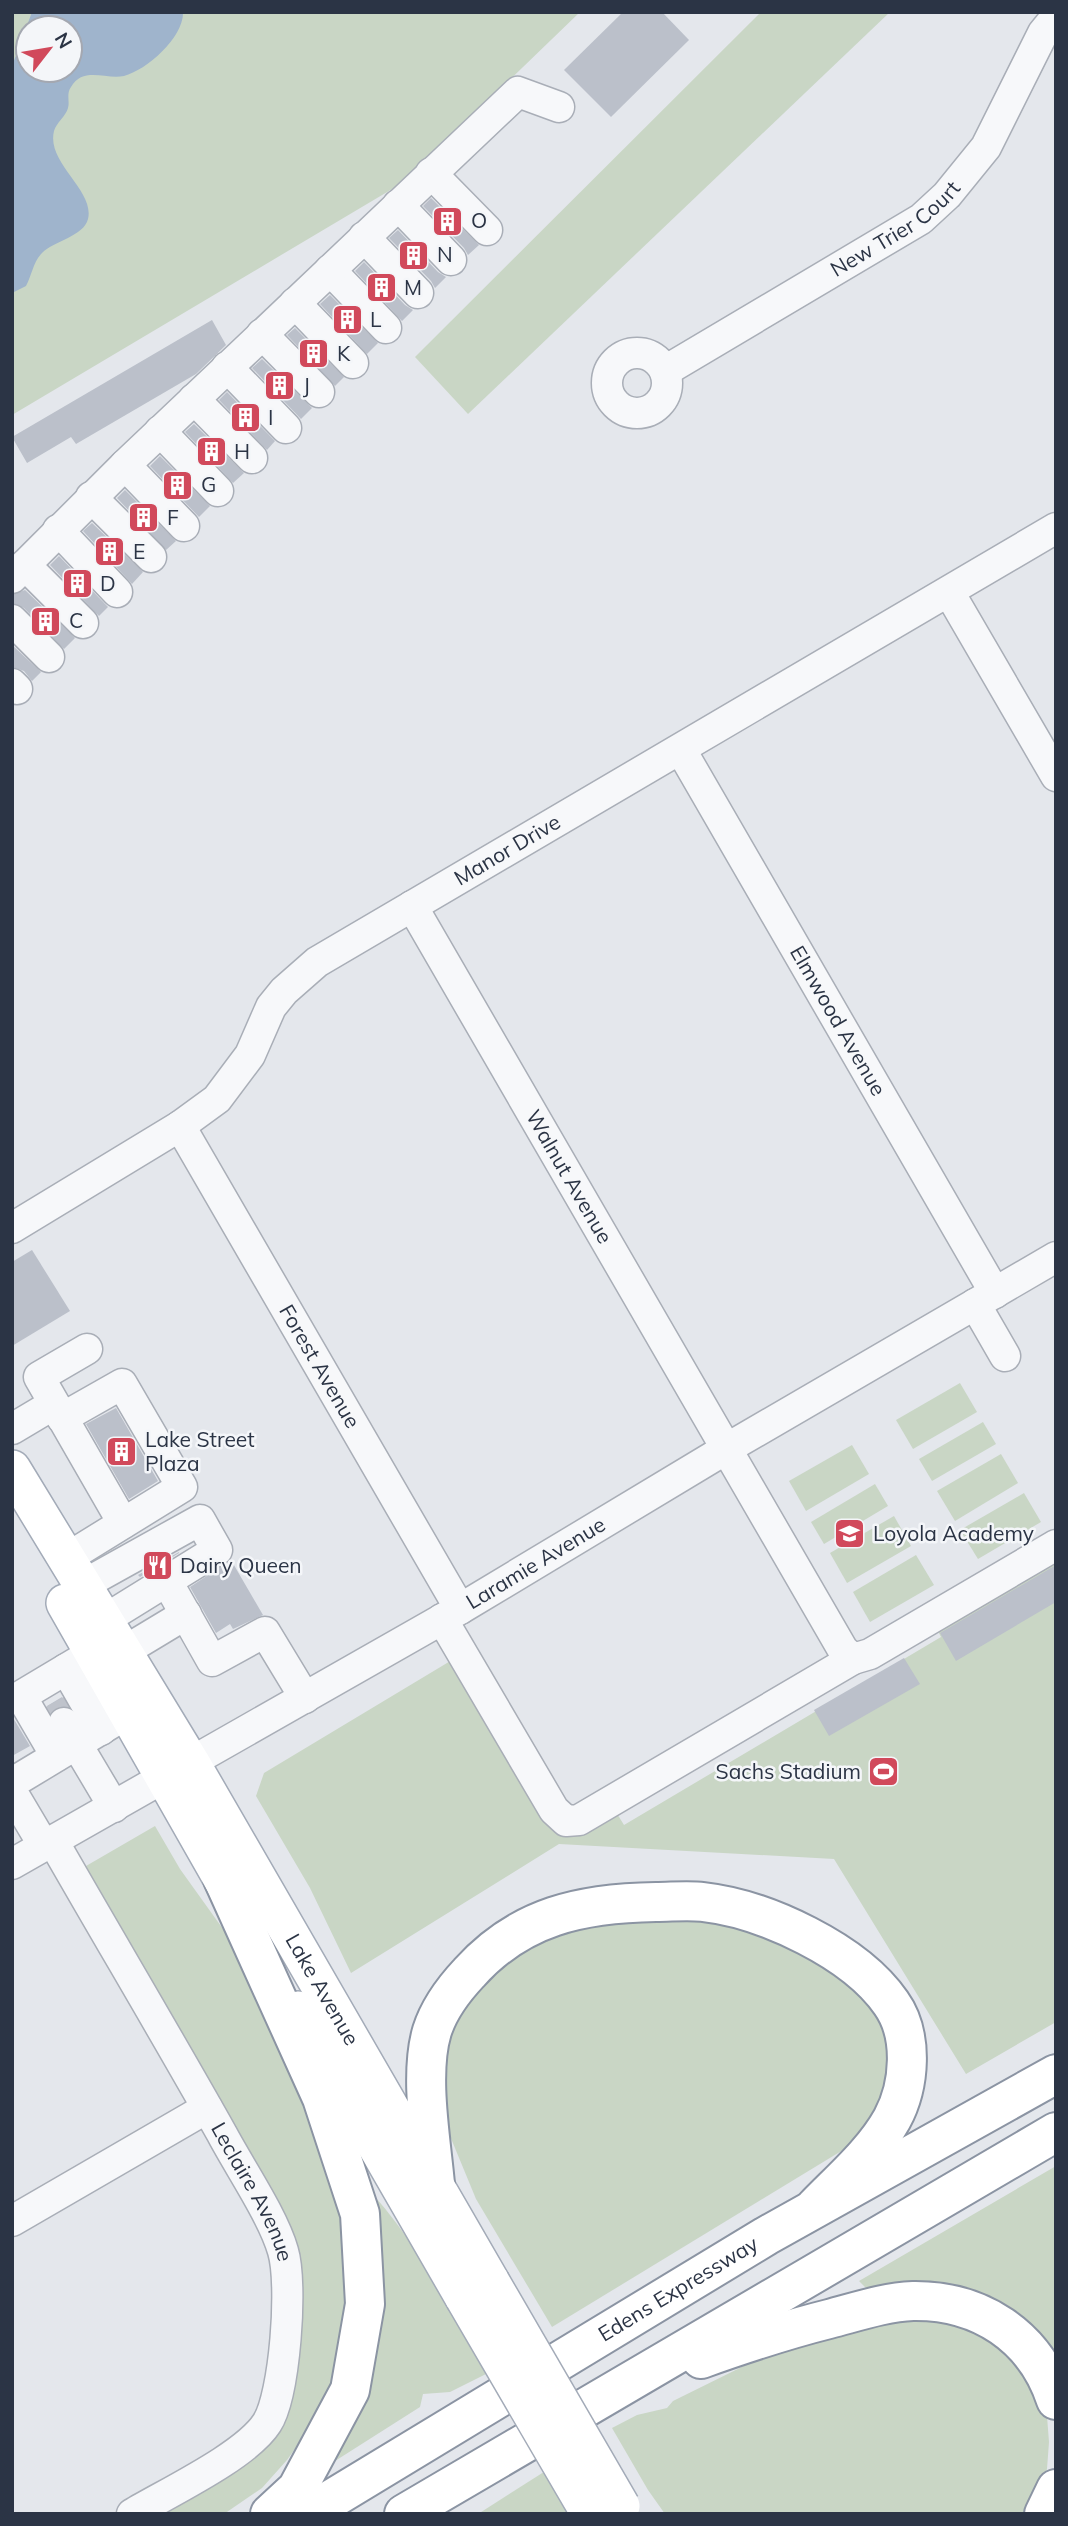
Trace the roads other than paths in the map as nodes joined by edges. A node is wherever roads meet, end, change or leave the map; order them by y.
1 (1056, 17) edge
2 (559, 107) dead end
3 (431, 173) junction
4 (398, 205) junction
5 (487, 230) dead end
6 (364, 237) junction
7 (451, 260) dead end
8 (330, 270) junction
9 (418, 293) dead end
10 (295, 303) junction
11 (386, 328) dead end
12 (262, 334) junction
13 (353, 363) dead end
14 (227, 367) junction
15 (665, 371) dead end
16 (318, 392) dead end
17 (194, 399) junction
18 (286, 428) dead end
19 (160, 432) junction
20 (252, 458) dead end
21 (125, 465) junction
22 (218, 491) dead end
23 (91, 497) junction
24 (184, 526) dead end
25 (1056, 528) edge
26 (58, 530) junction
27 (151, 557) dead end
28 (18, 571) edge
29 (117, 592) dead end
30 (949, 592) junction
31 (12, 620) edge
32 (83, 623) dead end
33 (49, 657) dead end
34 (681, 750) junction
35 (1056, 776) edge
36 (412, 906) junction
37 (180, 1126) junction
38 (12, 1228) edge
39 (1056, 1257) edge
40 (985, 1298) junction
41 (87, 1349) dead end
42 (1005, 1356) dead end
43 (58, 1411) junction
44 (12, 1429) edge
45 (726, 1449) junction
46 (12, 1469) edge
47 (12, 1510) edge
48 (123, 1523) junction
49 (1056, 1545) edge
50 (75, 1572) junction
51 (451, 1614) junction
52 (853, 1659) junction
53 (82, 1695) junction
54 (305, 1698) junction
55 (178, 1771) junction
56 (17, 1784) edge
57 (114, 1807) junction
58 (48, 1843) junction
59 (12, 1864) edge
60 (223, 1879) junction
61 (1056, 2074) edge
62 (207, 2108) junction
63 (1056, 2132) edge
64 (435, 2184) junction
65 (815, 2207) junction
66 (12, 2221) edge
67 (478, 2290) junction
68 (619, 2387) junction
69 (1056, 2400) edge
70 (1056, 2489) edge
71 (612, 2511) edge
72 (132, 2514) edge
73 (270, 2514) edge
74 (307, 2514) edge
75 (404, 2514) edge
76 (1044, 2514) edge

1 - 15 street, New Trier Court
2 - 3 street
3 - 4 street
3 - 5 street
4 - 6 street
4 - 7 street
6 - 8 street
6 - 9 street
8 - 10 street
8 - 11 street
10 - 12 street
10 - 13 street
12 - 14 street
12 - 16 street
14 - 17 street
14 - 18 street
17 - 19 street
17 - 20 street
19 - 21 street
19 - 22 street
21 - 23 street
21 - 24 street
23 - 26 street
23 - 27 street
25 - 30 street, Manor Drive
26 - 28 street
26 - 29 street
28 - 32 street
30 - 34 street, Manor Drive
30 - 35 street
31 - 33 street
34 - 36 street, Manor Drive
34 - 40 street, Elmwood Avenue
36 - 37 street, Manor Drive
36 - 45 street, Walnut Avenue
37 - 38 street, Manor Drive
37 - 51 street, Forest Avenue
39 - 40 street, Laramie Avenue
40 - 42 street, Elmwood Avenue
40 - 45 street, Laramie Avenue
41 - 43 street
43 - 44 street
43 - 48 street
43 - 48 street
45 - 51 street, Laramie Avenue
45 - 52 street, Walnut Avenue
46 - 50 main road, Lake Avenue
47 - 53 main road, Lake Avenue
48 - 50 street
49 - 52 street
50 - 53 main road, Lake Avenue
50 - 53 street
51 - 52 street, Forest Avenue
51 - 54 street, Laramie Avenue
53 - 54 street
53 - 55 main road, Lake Avenue
53 - 55 main road, Lake Avenue
53 - 56 street
53 - 57 street
54 - 55 street, Laramie Avenue
55 - 57 street, Laramie Avenue
55 - 60 main road, Lake Avenue
55 - 64 main road, Lake Avenue
56 - 58 street, Leclaire Avenue
57 - 58 street, Laramie Avenue
58 - 59 street, Laramie Avenue
58 - 62 street, Leclaire Avenue
60 - 67 main road, Lake Avenue
60 - 73 highway
61 - 65 highway, Edens Expressway
62 - 66 street
62 - 72 street, Leclaire Avenue
63 - 68 highway
64 - 65 highway
64 - 67 main road, Lake Avenue
65 - 74 highway, Edens Expressway
67 - 71 main road, Lake Avenue, bridge
68 - 69 highway
68 - 75 highway
70 - 76 highway

